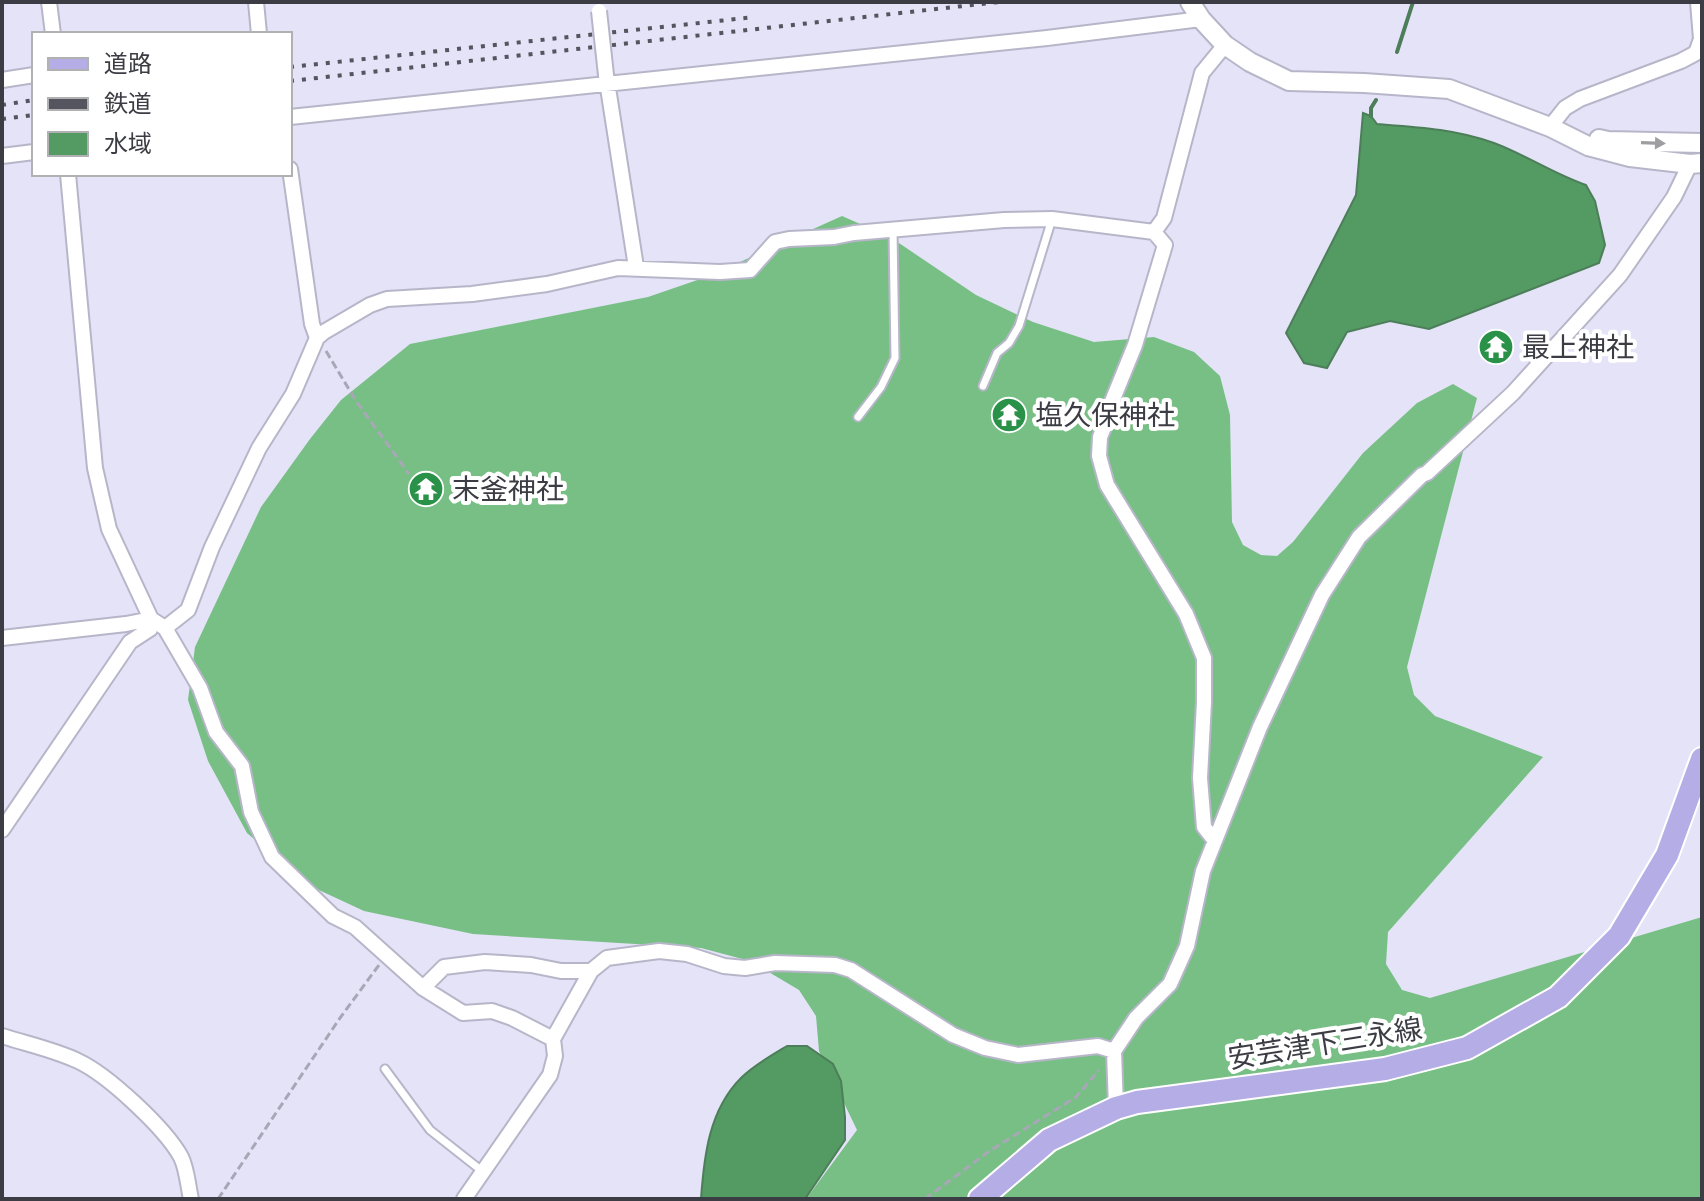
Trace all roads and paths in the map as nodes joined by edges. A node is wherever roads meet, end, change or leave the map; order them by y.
1 (49, 2) edge
2 (256, 2) edge
3 (1698, 2) edge
4 (599, 6) edge
5 (1196, 10) edge
6 (53, 32) edge
7 (259, 32) edge
8 (1225, 45) junction
9 (32, 75) edge
10 (607, 79) junction
11 (2, 80) edge
12 (292, 117) edge
13 (1550, 127) junction
14 (1702, 143) edge
15 (32, 152) edge
16 (2, 156) edge
17 (1696, 164) edge
18 (68, 176) edge
19 (291, 176) edge
20 (1052, 219) junction
21 (893, 230) junction
22 (1154, 232) junction
23 (636, 267) junction
24 (317, 338) junction
25 (983, 386) dead end
26 (858, 417) dead end
27 (409, 474) dead end
28 (151, 619) junction
29 (165, 628) junction
30 (2, 638) edge
31 (1702, 759) edge
32 (2, 830) edge
33 (1215, 841) junction
34 (386, 954) junction
35 (591, 971) junction
36 (423, 988) junction
37 (2, 1036) edge
38 (553, 1039) junction
39 (1114, 1051) junction
40 (385, 1069) dead end
41 (1116, 1108) junction
42 (484, 1172) junction
43 (191, 1199) edge
44 (218, 1199) edge
45 (464, 1199) edge
46 (925, 1199) edge
47 (980, 1199) edge

1 - 6 street
2 - 7 street
3 - 13 street
4 - 10 street, bridge
5 - 8 street
5 - 10 street
8 - 13 street
8 - 22 street
9 - 11 street
10 - 12 street
10 - 23 street
13 -> 14 street
13 - 17 street
15 - 16 street
17 - 33 street
18 - 28 street
19 - 24 street
20 - 21 street
20 - 22 street
20 - 25 lane
21 - 23 street
21 - 26 lane
22 - 33 street
23 - 24 street
24 - 27 path
24 - 29 street
28 - 29 street
28 - 30 street
28 - 32 street
29 - 34 street
31 - 41 main road, 安芸津下三永線
33 - 39 street
34 - 36 street
34 - 44 path
35 - 36 street
35 - 38 street
35 - 39 street
36 - 38 street
37 - 43 street
38 - 42 street
39 - 41 street
39 - 46 path
40 - 42 lane
41 - 47 main road, 安芸津下三永線
42 - 45 street

